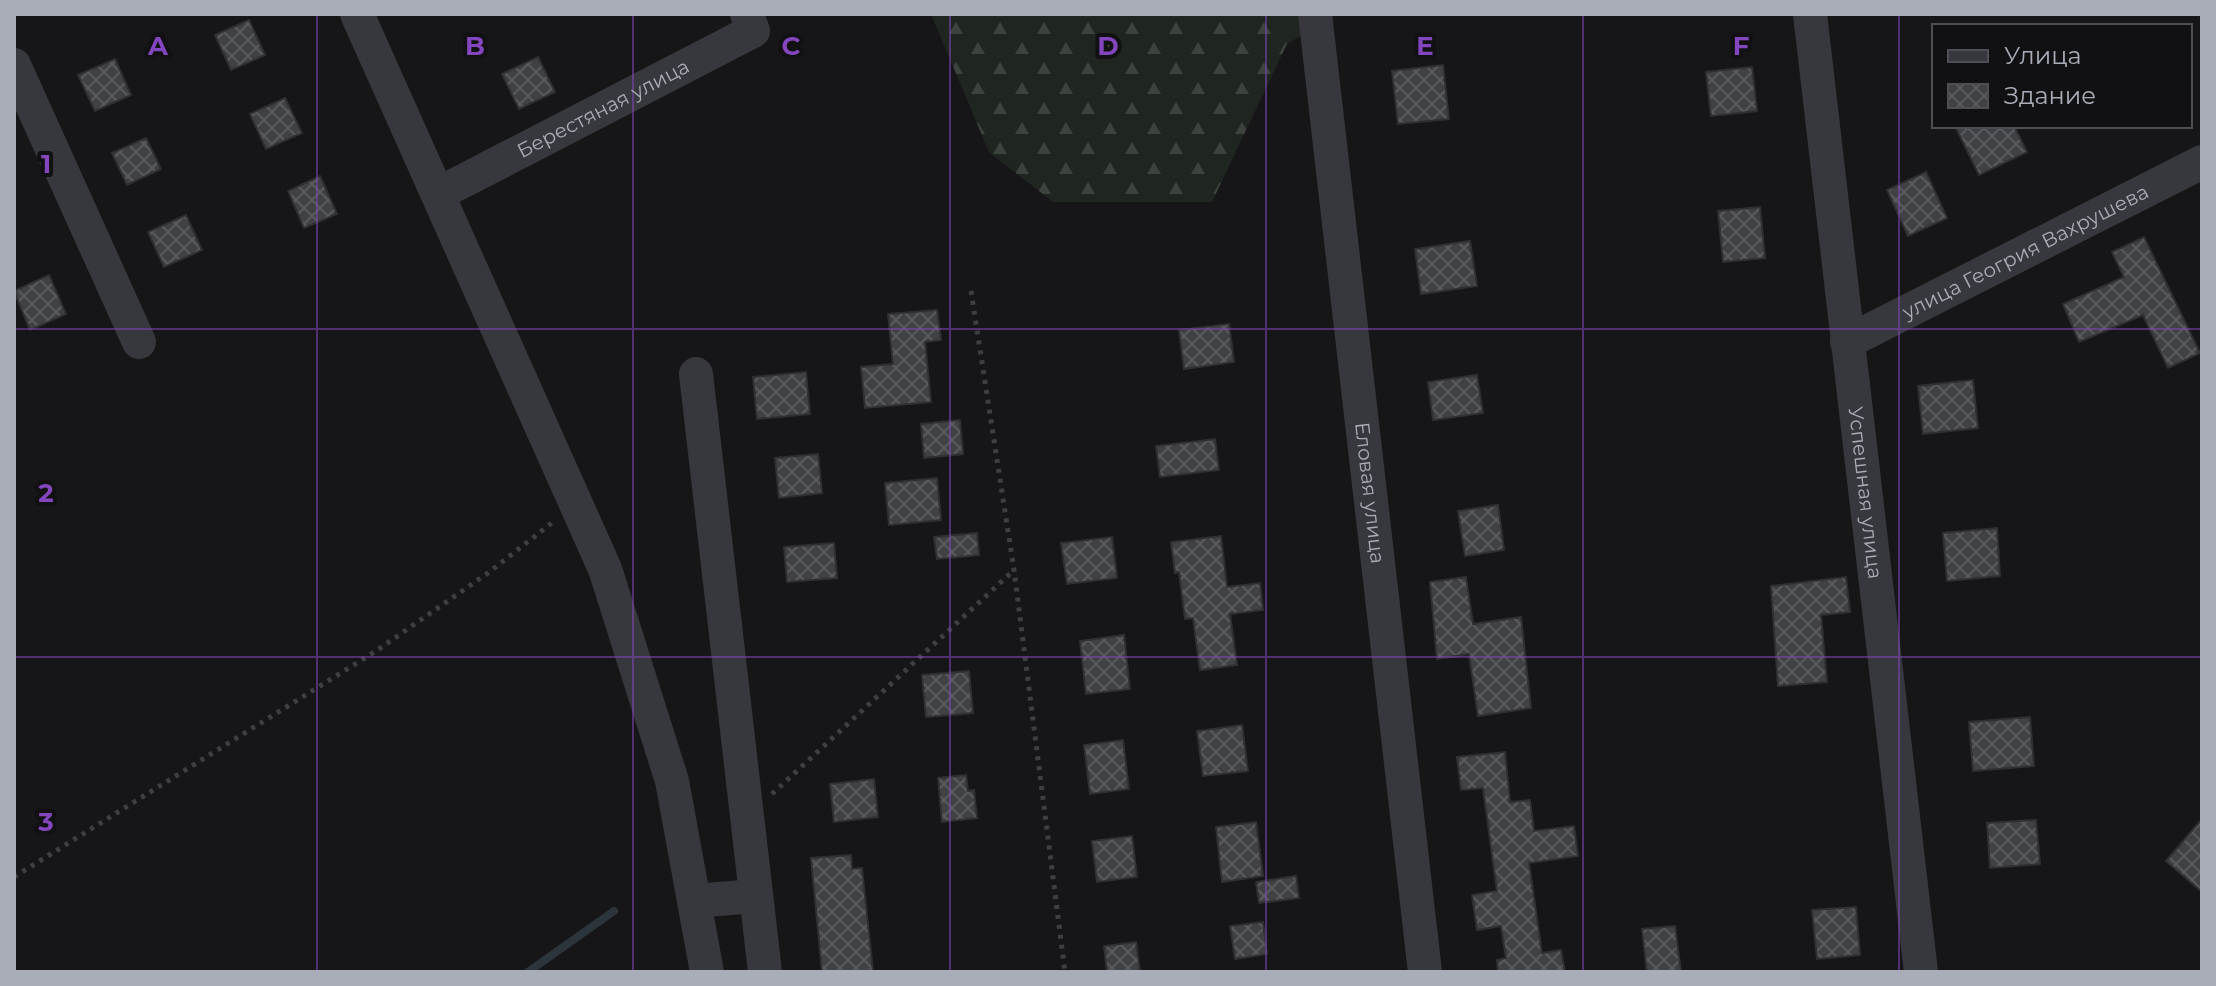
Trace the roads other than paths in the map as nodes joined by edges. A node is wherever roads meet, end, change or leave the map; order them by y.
1 (357, 14) edge
2 (747, 14) edge
3 (1315, 14) edge
4 (1810, 14) edge
5 (14, 65) edge
6 (2202, 162) edge
7 (438, 194) junction
8 (139, 342) dead end
9 (1847, 342) junction
10 (696, 374) dead end
11 (756, 896) junction
12 (694, 901) junction
13 (707, 972) edge
14 (765, 972) edge
15 (1425, 972) edge
16 (1921, 972) edge

1 - 7 street
2 - 7 street, Берестяная улица
3 - 15 street, Еловая улица
4 - 9 street, Успешная улица
5 - 8 street
6 - 9 street, улица Геогрия Вахрушева
7 - 12 street
9 - 16 street, Успешная улица
10 - 11 street
11 - 12 street
11 - 14 street
12 - 13 street

